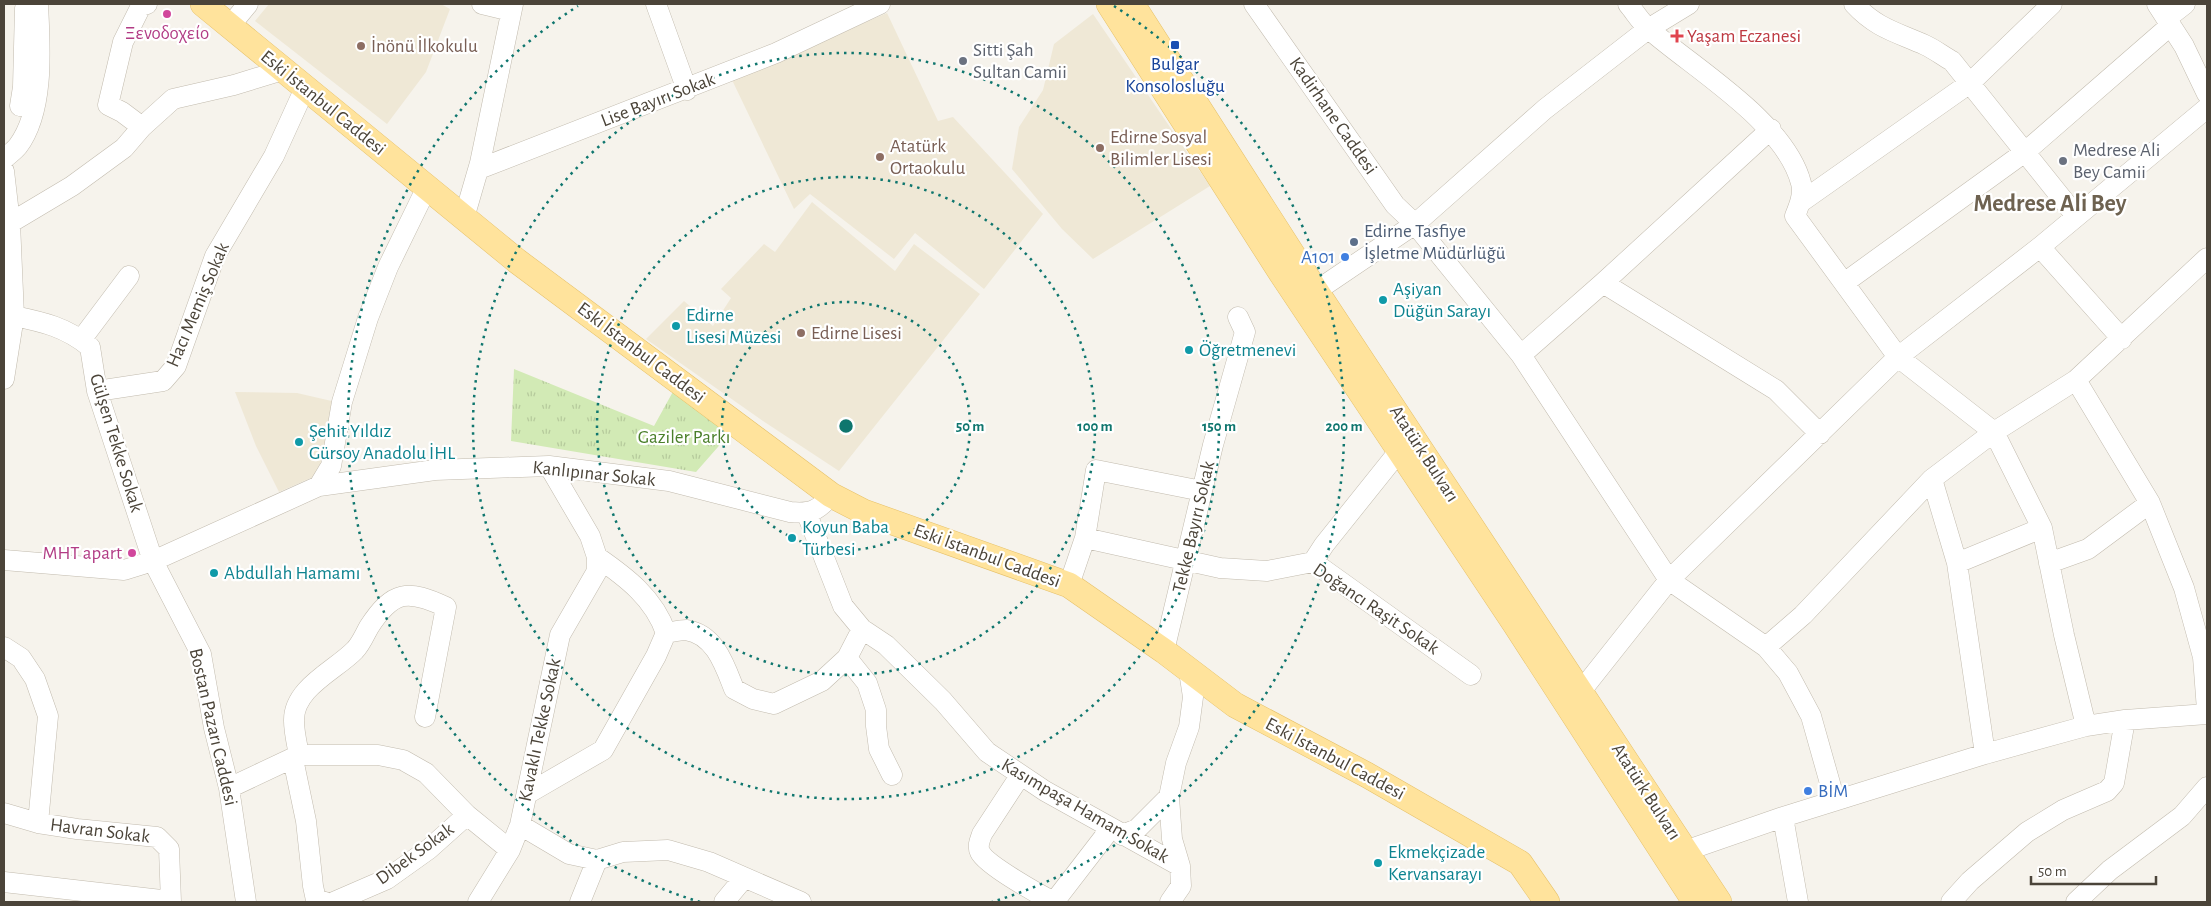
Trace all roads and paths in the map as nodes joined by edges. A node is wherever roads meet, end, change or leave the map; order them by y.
1 (25, 4) edge
2 (38, 4) edge
3 (147, 4) edge
4 (203, 4) edge
5 (248, 4) edge
6 (482, 4) edge
7 (656, 4) edge
8 (880, 4) edge
9 (1108, 4) edge
10 (1132, 4) edge
11 (1254, 4) edge
12 (1628, 4) edge
13 (1689, 4) edge
14 (1854, 4) edge
15 (2052, 4) edge
16 (2185, 4) edge
17 (512, 7) edge
18 (2165, 16) edge
19 (229, 27) junction
20 (1648, 29) junction
21 (283, 70) junction
22 (1970, 83) junction
23 (305, 88) junction
24 (687, 90) junction
25 (2207, 94) edge
26 (2207, 108) edge
27 (142, 127) junction
28 (1770, 129) junction
29 (2025, 152) junction
30 (4, 158) edge
31 (478, 169) junction
32 (4, 171) edge
33 (427, 187) junction
34 (1801, 202) junction
35 (2076, 216) junction
36 (464, 218) junction
37 (1415, 224) junction
38 (8, 236) edge
39 (2040, 247) junction
40 (2207, 258) edge
41 (129, 276) dead end
42 (1603, 283) junction
43 (1844, 283) junction
44 (1316, 291) junction
45 (14, 316) junction
46 (1238, 317) dead end
47 (2122, 339) junction
48 (81, 340) junction
49 (1521, 355) junction
50 (1898, 357) junction
51 (4, 379) edge
52 (2076, 380) junction
53 (97, 391) junction
54 (1994, 432) junction
55 (1820, 434) junction
56 (1400, 450) junction
57 (548, 466) junction
58 (1932, 479) junction
59 (320, 486) junction
60 (1202, 491) junction
61 (831, 494) junction
62 (2150, 503) junction
63 (807, 514) junction
64 (2042, 528) junction
65 (1085, 538) junction
66 (597, 557) junction
67 (4, 560) edge
68 (1187, 560) junction
69 (153, 561) junction
70 (1314, 562) junction
71 (1957, 563) junction
72 (2049, 563) junction
73 (1669, 580) junction
74 (1069, 585) junction
75 (862, 629) junction
76 (666, 633) junction
77 (4, 647) edge
78 (1766, 647) junction
79 (1164, 651) junction
80 (847, 658) junction
81 (1189, 671) junction
82 (1471, 675) dead end
83 (1581, 691) junction
84 (2207, 712) edge
85 (424, 718) dead end
86 (2125, 720) junction
87 (2086, 726) junction
88 (1985, 754) junction
89 (296, 757) junction
90 (892, 775) dead end
91 (1020, 776) junction
92 (2207, 787) edge
93 (229, 788) junction
94 (527, 794) junction
95 (1169, 797) junction
96 (1835, 801) junction
97 (4, 813) edge
98 (467, 814) junction
99 (1783, 817) junction
100 (38, 823) junction
101 (520, 825) junction
102 (1116, 831) junction
103 (510, 850) junction
104 (1684, 851) junction
105 (597, 860) junction
106 (1180, 866) junction
107 (744, 878) junction
108 (4, 882) edge
109 (170, 902) edge
110 (246, 902) edge
111 (325, 902) edge
112 (334, 902) edge
113 (478, 902) edge
114 (580, 902) edge
115 (724, 902) edge
116 (801, 902) edge
117 (1054, 902) edge
118 (1170, 902) edge
119 (1547, 902) edge
120 (1695, 902) edge
121 (1718, 902) edge
122 (1798, 902) edge
123 (1951, 902) edge
124 (2076, 902) edge

1 - 30 street
2 - 30 street
3 - 27 street
4 - 19 main road, Eski İstanbul Caddesi
5 - 19 street
6 - 17 street
7 - 24 street
8 - 24 street, Lise Bayırı Sokak
9 - 56 main road, Atatürk Bulvarı
10 - 44 main road, Atatürk Bulvarı
11 - 37 street, Kadirhane Caddesi
12 - 20 street
13 - 20 street
14 - 22 street
15 - 22 street
16 - 18 street
17 - 31 street
18 - 25 street
18 - 29 street
19 - 21 main road, Eski İstanbul Caddesi
20 - 28 street
20 - 37 street
21 - 23 main road, Eski İstanbul Caddesi
21 - 27 street
22 - 29 street
22 - 34 street
23 - 33 main road, Eski İstanbul Caddesi
23 - 53 street, Hacı Memiş Sokak
24 - 31 street, Lise Bayırı Sokak
26 - 35 street
27 - 38 street
28 - 34 street
28 - 42 street
29 - 35 street
29 - 43 street
31 - 36 street
32 - 38 street
33 - 36 main road, Eski İstanbul Caddesi
33 - 59 street
34 - 43 street
35 - 39 street
36 - 61 main road, Eski İstanbul Caddesi
37 - 44 street
37 - 49 street, Kadirhane Caddesi
38 - 45 street
39 - 47 street
39 - 50 street
40 - 47 street
41 - 48 street
42 - 49 street
42 - 55 street
43 - 50 street
44 - 83 main road, Atatürk Bulvarı
45 - 48 street, Gülşen Tekke Sokak
45 - 51 street
46 - 60 street, Tekke Bayırı Sokak
47 - 52 street
48 - 53 street, Gülşen Tekke Sokak
49 - 73 street, Kadirhane Caddesi
50 - 54 street
50 - 55 street
52 - 54 street
52 - 62 street
53 - 69 street, Gülşen Tekke Sokak
54 - 58 street
54 - 64 street
55 - 73 street
56 - 70 street
56 - 120 main road, Atatürk Bulvarı
57 - 59 street, Kanlıpınar Sokak
57 - 63 street, Kanlıpınar Sokak
57 - 66 street
58 - 71 street
58 - 78 street
59 - 69 street, Kanlıpınar Sokak
60 - 65 street
60 - 68 street, Tekke Bayırı Sokak
61 - 63 street
61 - 74 main road, Eski İstanbul Caddesi
62 - 72 street
62 - 84 street
63 - 75 street, Kasımpaşa Hamam Sokak
64 - 71 street
64 - 72 street
65 - 68 street, Doğancı Raşit Sokak
65 - 74 street
66 - 76 street
66 - 94 street, Kavaklı Tekke Sokak
67 - 69 street, Kanlıpınar Sokak
68 - 70 street, Doğancı Raşit Sokak
68 - 79 street, Tekke Bayırı Sokak
69 - 93 street, Bostan Pazarı Caddesi
70 - 82 street, Doğancı Raşit Sokak
71 - 88 street
72 - 87 street
73 - 78 street
73 - 83 street
74 - 79 main road, Eski İstanbul Caddesi
75 - 80 street
75 - 91 street, Kasımpaşa Hamam Sokak
76 - 80 street
76 - 94 street
77 - 100 street
78 - 96 street
79 - 81 main road, Eski İstanbul Caddesi
80 - 90 street
81 - 95 street
81 - 119 main road, Eski İstanbul Caddesi
83 - 104 main road, Atatürk Bulvarı
84 - 86 street
85 - 89 street
86 - 87 street
86 - 123 street
87 - 88 street
88 - 96 street
89 - 93 street
89 - 98 street
89 - 111 street
91 - 102 street, Kasımpaşa Hamam Sokak
91 - 117 street
92 - 124 street
93 - 110 street, Bostan Pazarı Caddesi
94 - 101 street, Kavaklı Tekke Sokak
95 - 102 street
95 - 106 street
96 - 99 street
97 - 100 street, Havran Sokak
98 - 103 street
98 - 112 street, Dibek Sokak
99 - 104 street
99 - 122 street
100 - 109 street, Havran Sokak
101 - 103 street, Kavaklı Tekke Sokak
101 - 105 street
102 - 106 street, Kasımpaşa Hamam Sokak
102 - 117 street
103 - 113 street, Kavaklı Tekke Sokak
104 - 121 main road, Atatürk Bulvarı
105 - 107 street
105 - 114 street
106 - 118 street
107 - 115 street
107 - 116 street
108 - 109 street

